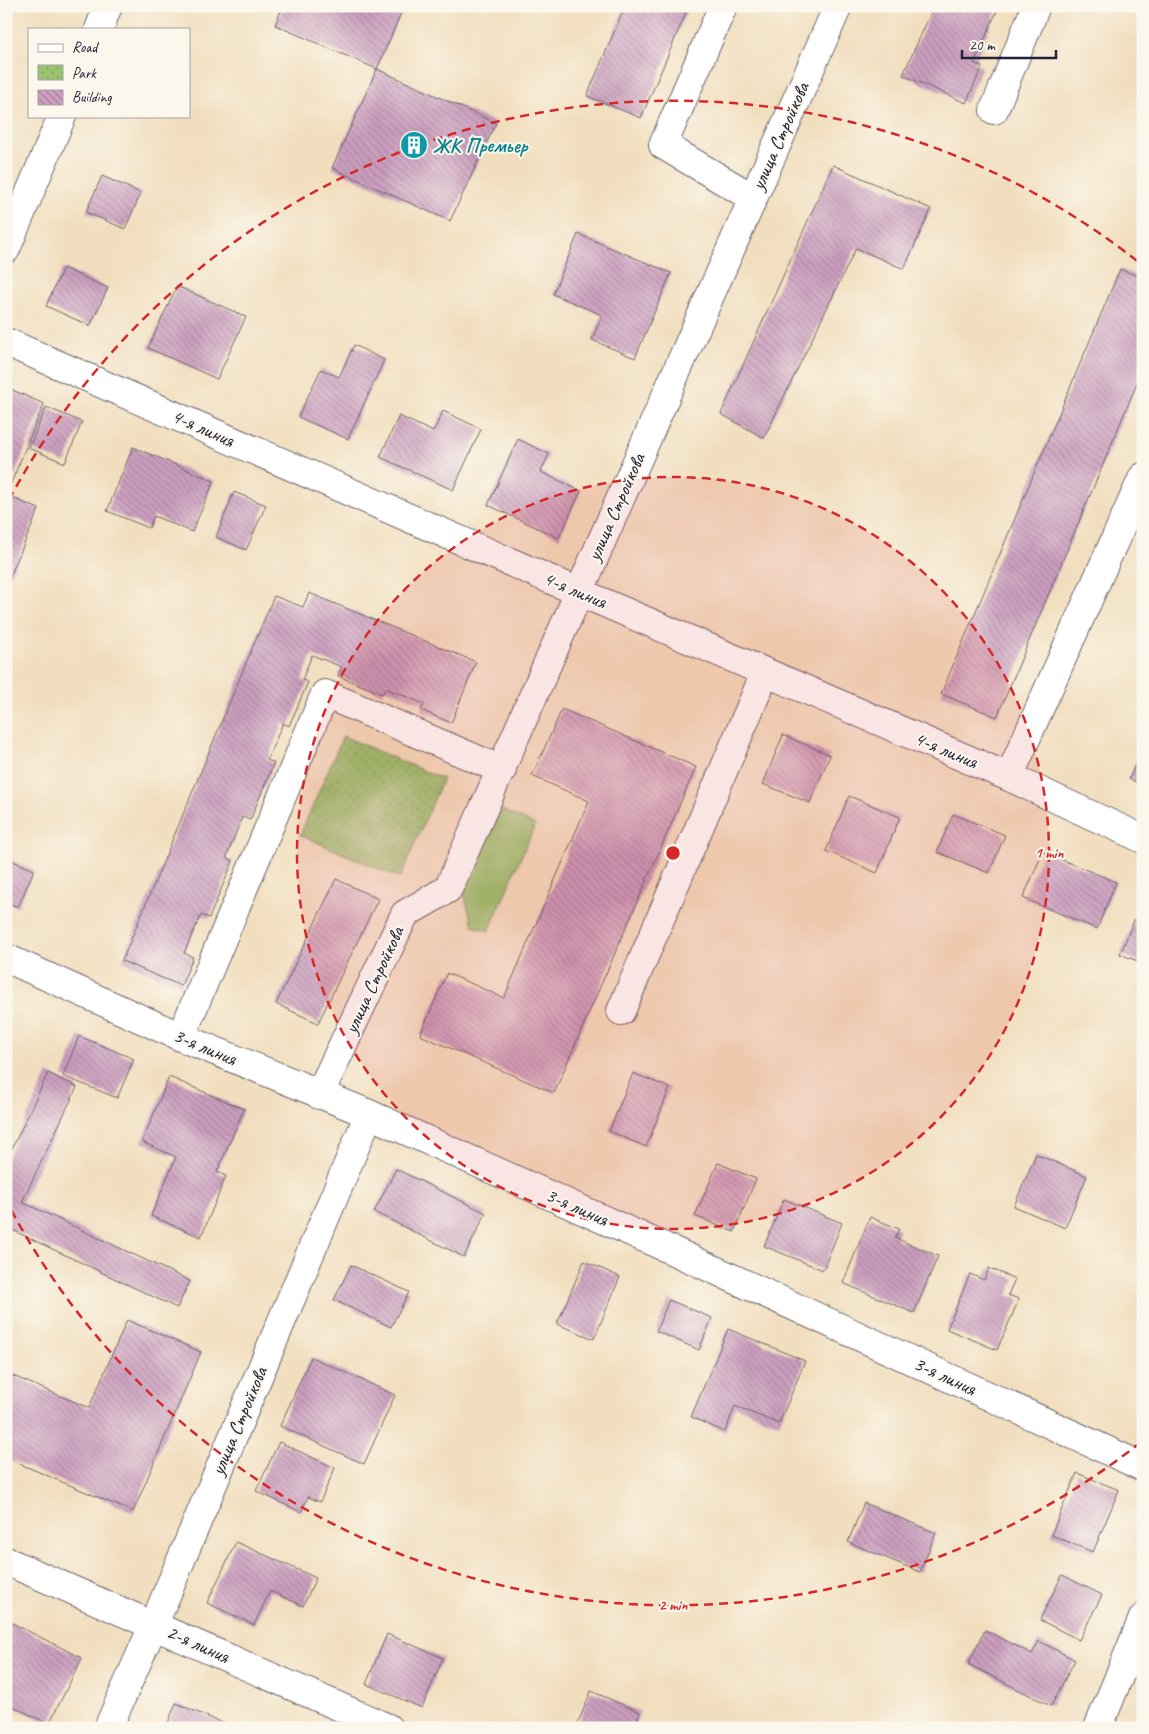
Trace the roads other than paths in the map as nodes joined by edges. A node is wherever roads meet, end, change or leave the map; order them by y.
1 (108, 6) edge
2 (723, 6) edge
3 (838, 6) edge
4 (1036, 6) edge
5 (99, 28) edge
6 (994, 110) dead end
7 (61, 118) edge
8 (753, 198) junction
9 (6, 249) edge
10 (6, 342) edge
11 (1143, 477) edge
12 (579, 592) junction
13 (765, 673) junction
14 (502, 770) junction
15 (1009, 777) junction
16 (1143, 839) edge
17 (6, 958) edge
18 (621, 1012) dead end
19 (181, 1037) junction
20 (319, 1095) junction
21 (369, 1114) junction
22 (1143, 1467) edge
23 (6, 1561) edge
24 (1143, 1618) edge
25 (154, 1624) junction
26 (108, 1728) edge
27 (388, 1728) edge
28 (1098, 1728) edge

1 - 5 street
2 - 8 street
3 - 8 street, улица Стройкова
4 - 6 street
7 - 9 street
8 - 12 street, улица Стройкова
10 - 12 street, 4-я линия
11 - 15 street
12 - 13 street, 4-я линия
12 - 14 street, улица Стройкова
13 - 15 street, 4-я линия
13 - 18 street
14 - 19 street
14 - 20 street, улица Стройкова
15 - 16 street, 4-я линия
17 - 19 street, 3-я линия
19 - 20 street, 3-я линия
20 - 21 street, 3-я линия
21 - 22 street, 3-я линия
21 - 25 street, улица Стройкова
23 - 25 street, 2-я линия
24 - 28 street
25 - 26 street, улица Стройкова
25 - 27 street, 2-я линия

